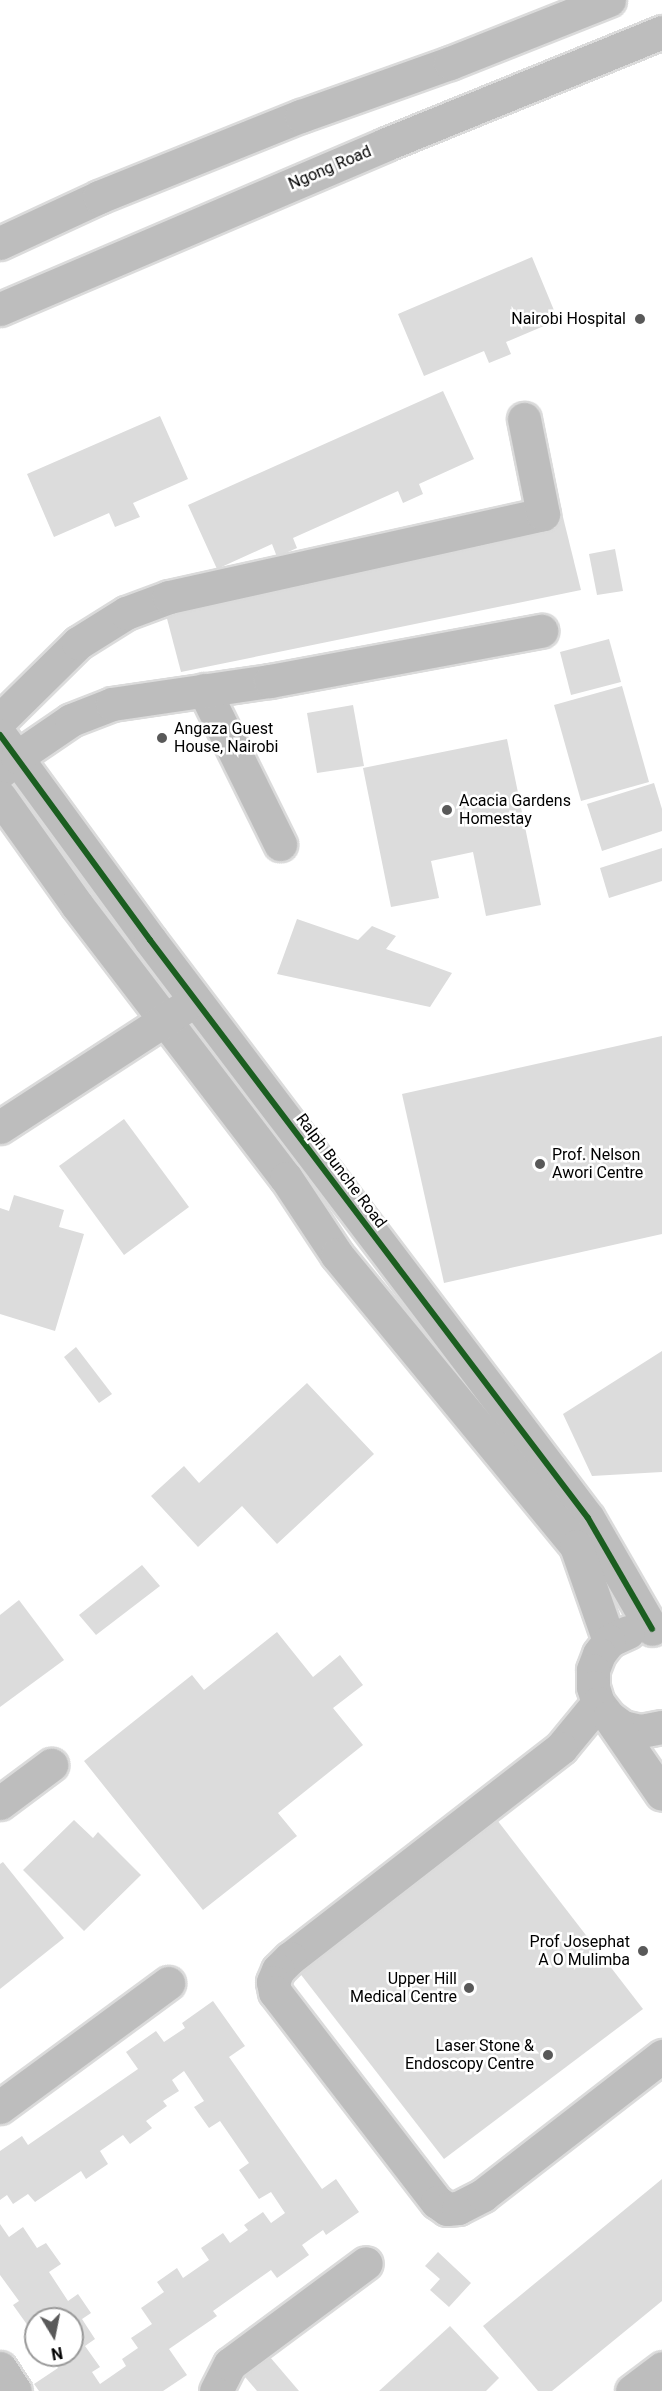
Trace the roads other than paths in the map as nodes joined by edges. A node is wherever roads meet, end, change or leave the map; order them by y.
1 (609, 0) edge
2 (662, 32) edge
3 (0, 243) edge
4 (0, 309) edge
5 (524, 419) dead end
6 (541, 631) dead end
7 (204, 690) junction
8 (0, 720) edge
9 (6, 755) edge
10 (0, 797) edge
11 (280, 844) dead end
12 (195, 1000) junction
13 (165, 1020) junction
14 (0, 1127) edge
15 (365, 1226) junction
16 (337, 1255) junction
17 (657, 1631) edge
18 (609, 1641) junction
19 (603, 1710) junction
20 (662, 1727) edge
21 (51, 1765) dead end
22 (662, 1794) edge
23 (0, 1803) edge
24 (168, 1983) dead end
25 (662, 2056) edge
26 (0, 2107) edge
27 (366, 2263) dead end
28 (0, 2368) edge
29 (662, 2368) edge
30 (15, 2391) edge
31 (216, 2391) edge
32 (632, 2391) edge

1 - 3 street
2 - 4 street, Ngong Road
5 - 8 street
6 - 7 street
7 - 9 street
7 - 11 street
9 - 12 street, Ralph Bunche Road
10 - 13 street
12 - 13 street
12 - 15 street, Ralph Bunche Road
13 - 14 street
13 - 16 street
15 - 16 street
15 - 17 street, Ralph Bunche Road
16 - 18 street
17 - 18 street
18 - 19 street
19 - 20 street
19 - 22 street
19 - 25 street
21 - 23 street
24 - 26 street
27 - 31 street
28 - 30 street
29 - 32 street

